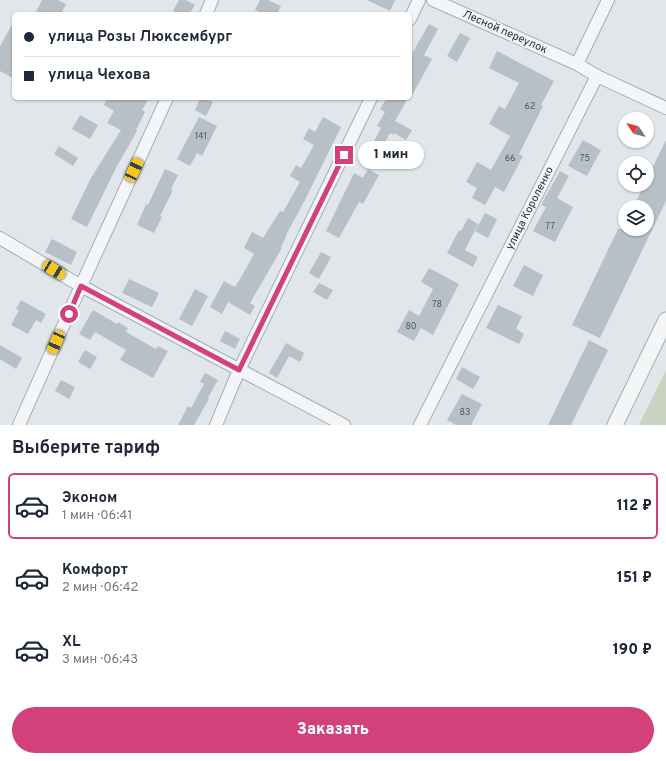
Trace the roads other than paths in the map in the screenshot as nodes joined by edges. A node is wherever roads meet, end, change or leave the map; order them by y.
1 (212, 0) edge
2 (419, 0) edge
3 (433, 0) edge
4 (608, 0) edge
5 (207, 12) edge
6 (412, 15) edge
7 (577, 64) junction
8 (597, 76) junction
9 (166, 100) edge
10 (370, 100) edge
11 (666, 108) edge
12 (0, 238) edge
13 (81, 286) junction
14 (666, 320) edge
15 (239, 370) junction
16 (19, 425) edge
17 (216, 425) edge
18 (344, 425) edge
19 (420, 425) edge
20 (615, 425) edge

1 - 5 street
2 - 6 street
3 - 7 street, Лесной переулок
4 - 7 street
7 - 8 street
8 - 11 street
8 - 19 street, улица Короленко
9 - 13 street
10 - 15 street
12 - 13 street
13 - 15 street
13 - 16 street
14 - 20 street
15 - 17 street
15 - 18 street

